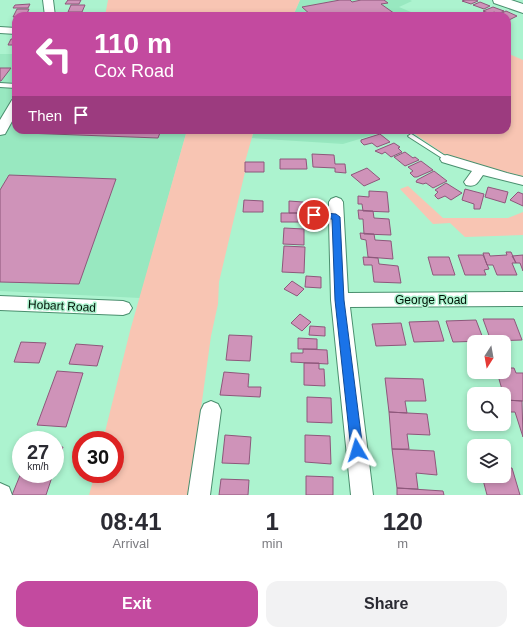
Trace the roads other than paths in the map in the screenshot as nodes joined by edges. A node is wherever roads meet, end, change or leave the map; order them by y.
1 (48, 0) edge
2 (499, 0) edge
3 (523, 9) edge
4 (50, 12) edge
5 (0, 30) edge
6 (12, 31) edge
7 (0, 85) edge
8 (12, 86) edge
9 (12, 110) edge
10 (0, 131) edge
11 (411, 136) dead end
12 (447, 159) joint
13 (480, 170) junction
14 (523, 181) edge
15 (471, 182) dead end
16 (314, 215) dead end
17 (523, 299) edge
18 (340, 300) junction
19 (0, 303) edge
20 (123, 308) dead end
21 (211, 410) dead end
22 (199, 495) edge
23 (362, 495) edge

1 - 4 street
2 - 3 main road
5 - 6 street
7 - 8 lane
9 - 10 street
11 - 12 lane
12 - 13 street
13 - 14 street
13 - 15 street
16 - 18 street
17 - 18 street, George Road
18 - 23 street
19 - 20 street, Hobart Road
21 - 22 street

